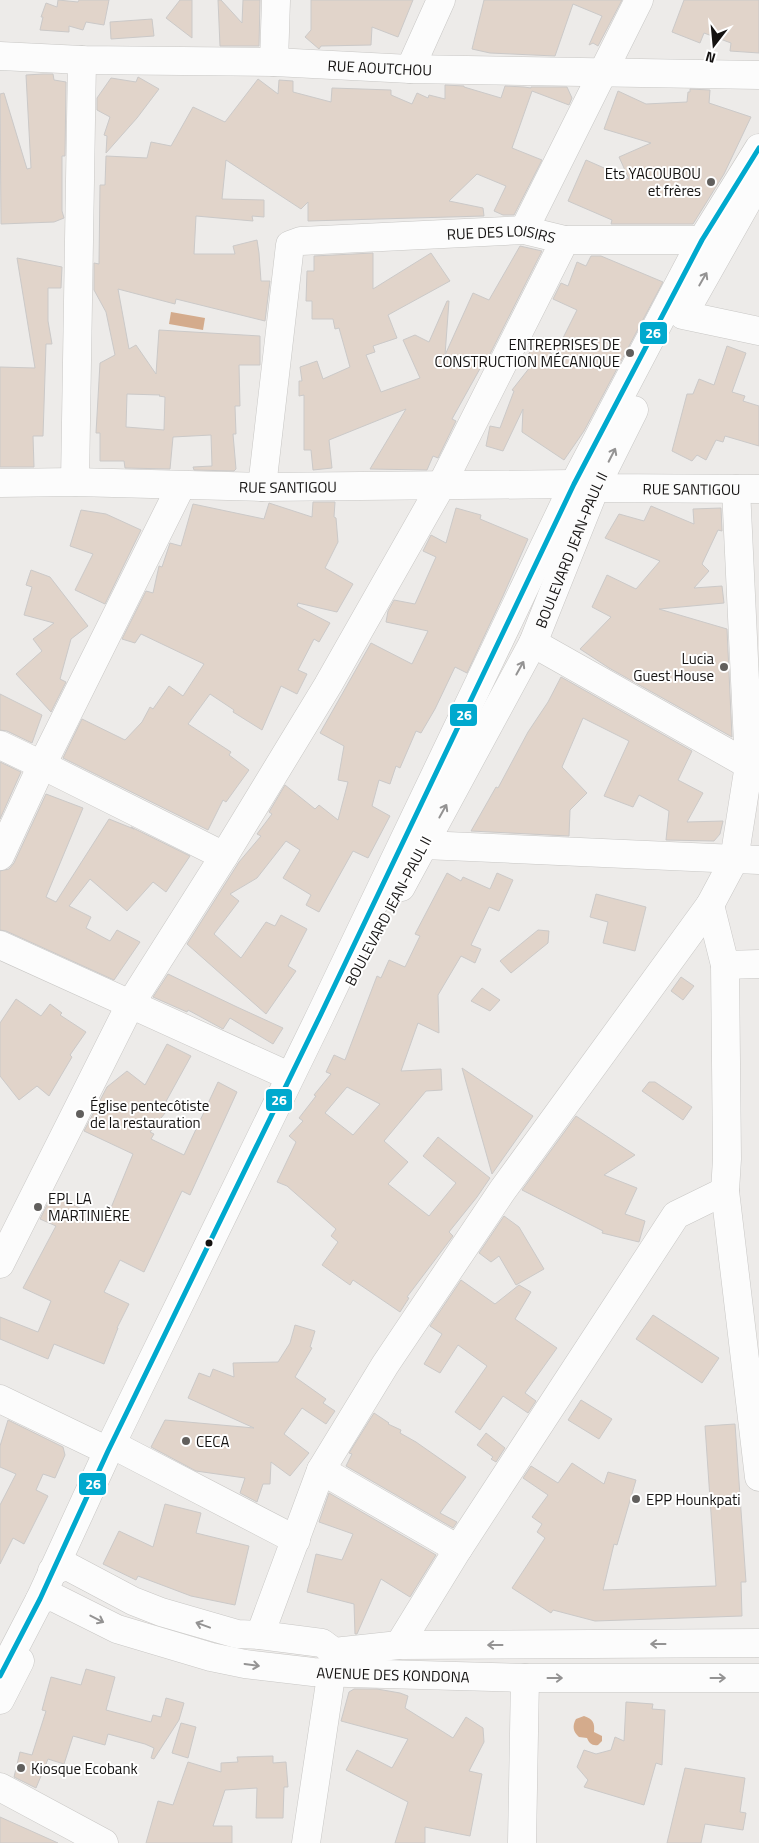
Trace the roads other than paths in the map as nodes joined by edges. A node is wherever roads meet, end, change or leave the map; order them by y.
1 (276, 0) edge
2 (441, 0) edge
3 (639, 0) edge
4 (0, 56) edge
5 (82, 60) junction
6 (274, 62) junction
7 (410, 69) junction
8 (602, 72) junction
9 (759, 75) edge
10 (759, 148) edge
11 (759, 182) edge
12 (524, 230) junction
13 (565, 240) junction
14 (702, 240) junction
15 (683, 315) junction
16 (759, 331) edge
17 (75, 482) junction
18 (0, 483) edge
19 (442, 484) junction
20 (182, 486) junction
21 (585, 486) junction
22 (262, 487) junction
23 (747, 489) edge
24 (533, 644) junction
25 (0, 745) edge
26 (42, 765) junction
27 (749, 765) junction
28 (424, 845) junction
29 (0, 856) edge
30 (224, 856) junction
31 (747, 860) edge
32 (710, 905) junction
33 (0, 945) edge
34 (759, 964) edge
35 (725, 965) junction
36 (130, 1003) junction
37 (289, 1076) junction
38 (725, 1190) junction
39 (0, 1264) edge
40 (0, 1400) edge
41 (114, 1450) junction
42 (758, 1460) edge
43 (321, 1470) junction
44 (296, 1540) junction
45 (458, 1549) junction
46 (53, 1584) junction
47 (260, 1635) junction
48 (759, 1643) edge
49 (399, 1645) junction
50 (333, 1662) junction
51 (0, 1676) edge
52 (525, 1678) junction
53 (759, 1678) edge
54 (0, 1700) edge
55 (0, 1787) edge
56 (104, 1843) edge
57 (306, 1843) edge
58 (522, 1843) edge

1 - 6 street
2 - 7 street
3 - 8 street
4 - 5 street, RUE AOUTCHOU
5 - 6 street, RUE AOUTCHOU
5 - 17 street
6 - 7 street, RUE AOUTCHOU
7 - 8 street, RUE AOUTCHOU
8 - 9 street, RUE AOUTCHOU
8 - 12 street
10 - 14 street, BOULEVARD JEAN-PAUL II
15 -> 11 street, BOULEVARD JEAN-PAUL II
12 - 13 street, RUE DES LOISIRS
12 - 22 street, RUE DES LOISIRS
13 - 14 street, RUE DES LOISIRS
13 - 19 street
14 - 21 street, BOULEVARD JEAN-PAUL II
15 - 16 street
21 -> 15 street, BOULEVARD JEAN-PAUL II
17 - 18 street, RUE SANTIGOU
17 - 20 street, RUE SANTIGOU
19 - 21 street, RUE SANTIGOU
19 - 22 street, RUE SANTIGOU
19 - 30 street
20 - 22 street, RUE SANTIGOU
20 - 26 street
21 - 23 street, RUE SANTIGOU
21 - 24 street, BOULEVARD JEAN-PAUL II
21 - 37 street, BOULEVARD JEAN-PAUL II
23 - 27 street
24 - 27 street
28 -> 24 street, BOULEVARD JEAN-PAUL II
25 - 26 street
26 - 29 street
26 - 30 street
27 - 31 street
28 - 31 street
28 - 41 street, BOULEVARD JEAN-PAUL II
30 - 36 street
31 - 32 street
32 - 35 street
32 - 43 street
33 - 36 street
34 - 35 street
35 - 38 street
36 - 37 street
36 - 39 street
37 - 41 street, BOULEVARD JEAN-PAUL II
38 - 42 street
38 - 45 street
40 - 41 street
41 - 44 street
41 - 46 street, BOULEVARD JEAN-PAUL II
43 - 44 street
43 - 45 street
44 - 47 street
45 - 49 street
47 -> 46 street, AVENUE DES KONDONA
46 -> 50 street, AVENUE DES KONDONA
46 - 51 street, BOULEVARD JEAN-PAUL II
46 - 54 street, BOULEVARD JEAN-PAUL II
47 - 50 street, AVENUE DES KONDONA
48 -> 49 street, AVENUE DES KONDONA
49 - 50 street, AVENUE DES KONDONA
50 - 52 street, AVENUE DES KONDONA
50 - 57 street
52 -> 53 street, AVENUE DES KONDONA
52 - 58 street
55 - 56 street

